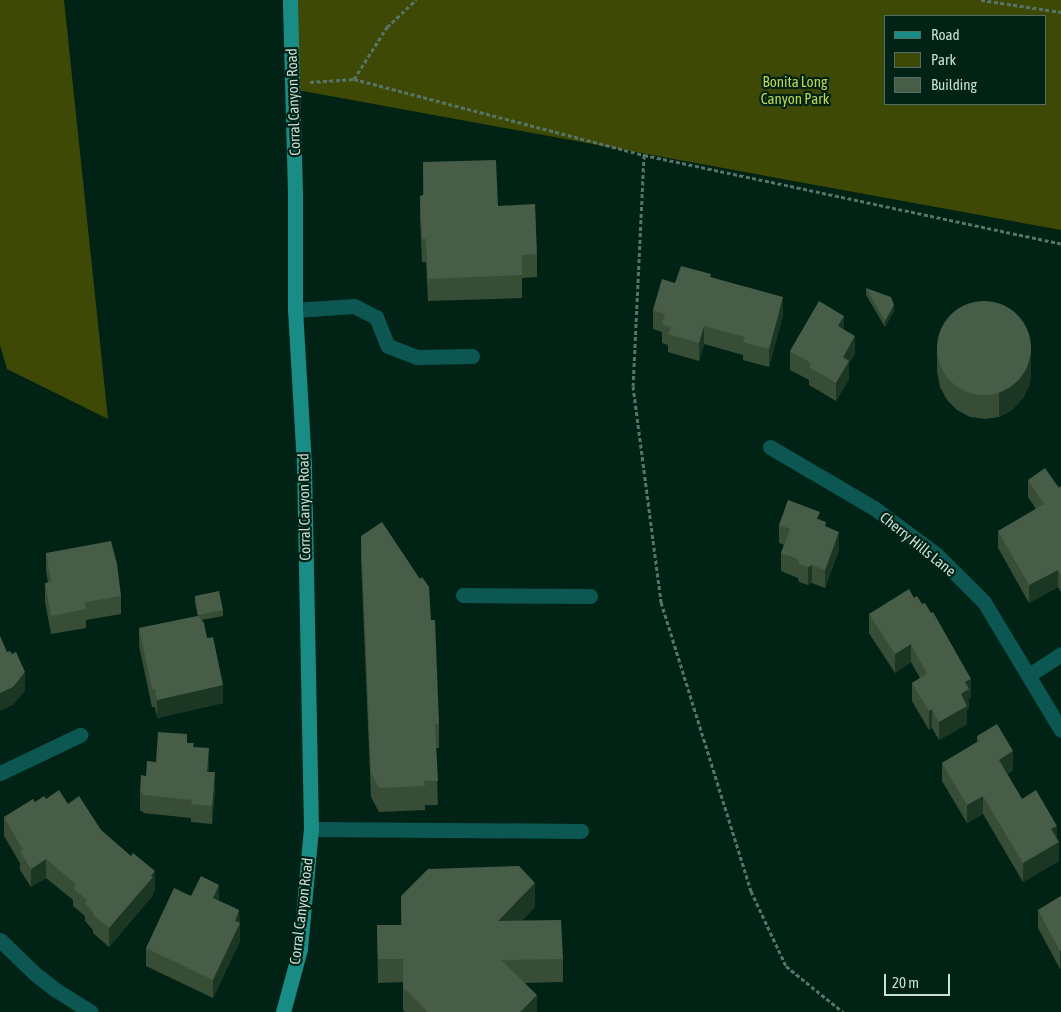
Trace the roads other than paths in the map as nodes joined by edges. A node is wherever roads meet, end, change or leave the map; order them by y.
1 (290, 0) edge
2 (295, 310) junction
3 (472, 356) dead end
4 (770, 447) dead end
5 (463, 595) dead end
6 (590, 596) dead end
7 (1061, 654) edge
8 (1029, 675) junction
9 (1061, 730) edge
10 (80, 735) dead end
11 (0, 773) edge
12 (311, 829) junction
13 (581, 831) dead end
14 (0, 940) edge
15 (91, 1012) edge
16 (283, 1012) edge

1 - 2 main road, Corral Canyon Road
2 - 3 street
2 - 12 main road, Corral Canyon Road
4 - 8 street, Cherry Hills Lane
5 - 6 street
7 - 8 street
8 - 9 street, Cherry Hills Lane
10 - 11 street
12 - 13 street
12 - 16 main road, Corral Canyon Road
14 - 15 street

